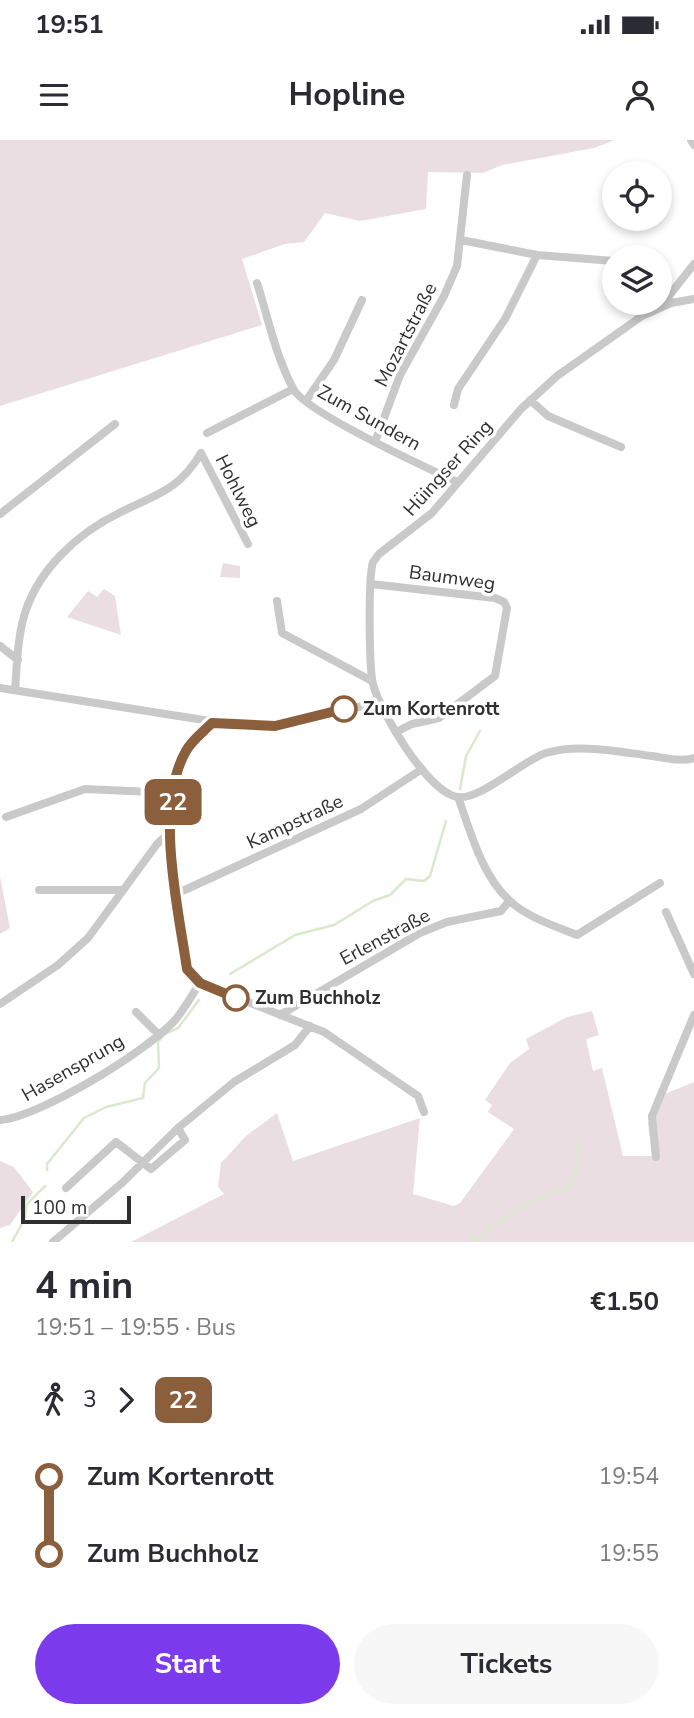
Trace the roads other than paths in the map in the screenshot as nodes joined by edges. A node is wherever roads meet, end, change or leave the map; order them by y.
1 (691, 140) edge
2 (694, 145) edge
3 (467, 175) dead end
4 (461, 240) junction
5 (537, 255) junction
6 (602, 260) edge
7 (694, 264) edge
8 (257, 283) dead end
9 (672, 297) edge
10 (694, 299) edge
11 (362, 300) dead end
12 (672, 300) edge
13 (644, 315) edge
14 (293, 389) junction
15 (530, 400) junction
16 (306, 401) junction
17 (454, 405) dead end
18 (115, 424) dead end
19 (206, 433) dead end
20 (375, 442) junction
21 (621, 447) dead end
22 (457, 482) junction
23 (0, 514) edge
24 (248, 544) dead end
25 (371, 584) junction
26 (277, 601) dead end
27 (0, 646) edge
28 (18, 660) junction
29 (372, 681) junction
30 (0, 688) edge
31 (15, 690) junction
32 (380, 704) junction
33 (212, 723) junction
34 (396, 732) junction
35 (694, 760) edge
36 (422, 769) junction
37 (174, 793) junction
38 (458, 797) junction
39 (6, 817) dead end
40 (169, 833) junction
41 (660, 883) dead end
42 (39, 890) dead end
43 (123, 890) junction
44 (176, 894) junction
45 (509, 901) junction
46 (666, 912) dead end
47 (694, 974) edge
48 (200, 983) junction
49 (0, 1004) edge
50 (136, 1012) dead end
51 (280, 1015) junction
52 (694, 1015) edge
53 (310, 1026) junction
54 (158, 1034) junction
55 (424, 1112) dead end
56 (0, 1120) edge
57 (178, 1128) junction
58 (656, 1157) dead end
59 (141, 1163) junction
60 (66, 1188) dead end
61 (53, 1242) edge

1 - 2 street
3 - 4 street, Mozartstraße
4 - 5 street
4 - 20 street, Mozartstraße
5 - 6 street
5 - 17 street
7 - 9 street
8 - 14 street, Zum Sundern
10 - 12 street, Hüingser Ring
11 - 16 street
13 - 15 street, Hüingser Ring
14 - 16 street, Zum Sundern
14 - 19 street
15 - 21 street
15 - 22 street, Hüingser Ring
16 - 20 street, Zum Sundern
18 - 23 street
20 - 22 street, Zum Sundern
22 - 25 street, Hüingser Ring
24 - 28 street, Hohlweg
25 - 29 street, Hüingser Ring
25 - 34 street, Baumweg
26 - 29 street
27 - 28 street
28 - 31 street
29 - 32 street, Hüingser Ring
30 - 31 street
31 - 33 street
32 - 33 street
32 - 34 street, Hüingser Ring
33 - 37 street
34 - 36 street, Hüingser Ring
35 - 38 street
36 - 38 street, Hüingser Ring
36 - 44 street, Kampstraße
37 - 39 street
37 - 40 street
38 - 45 street
40 - 43 street
40 - 44 street
41 - 45 street
42 - 43 street
43 - 49 street
44 - 48 street
45 - 51 street, Erlenstraße
46 - 47 street
48 - 51 street
48 - 54 street, Hasensprung
50 - 54 street, Hasensprung
51 - 53 street
52 - 58 street
53 - 55 street
53 - 57 street
54 - 56 street, Hasensprung
57 - 59 street
57 - 59 street
59 - 60 street
59 - 61 street

